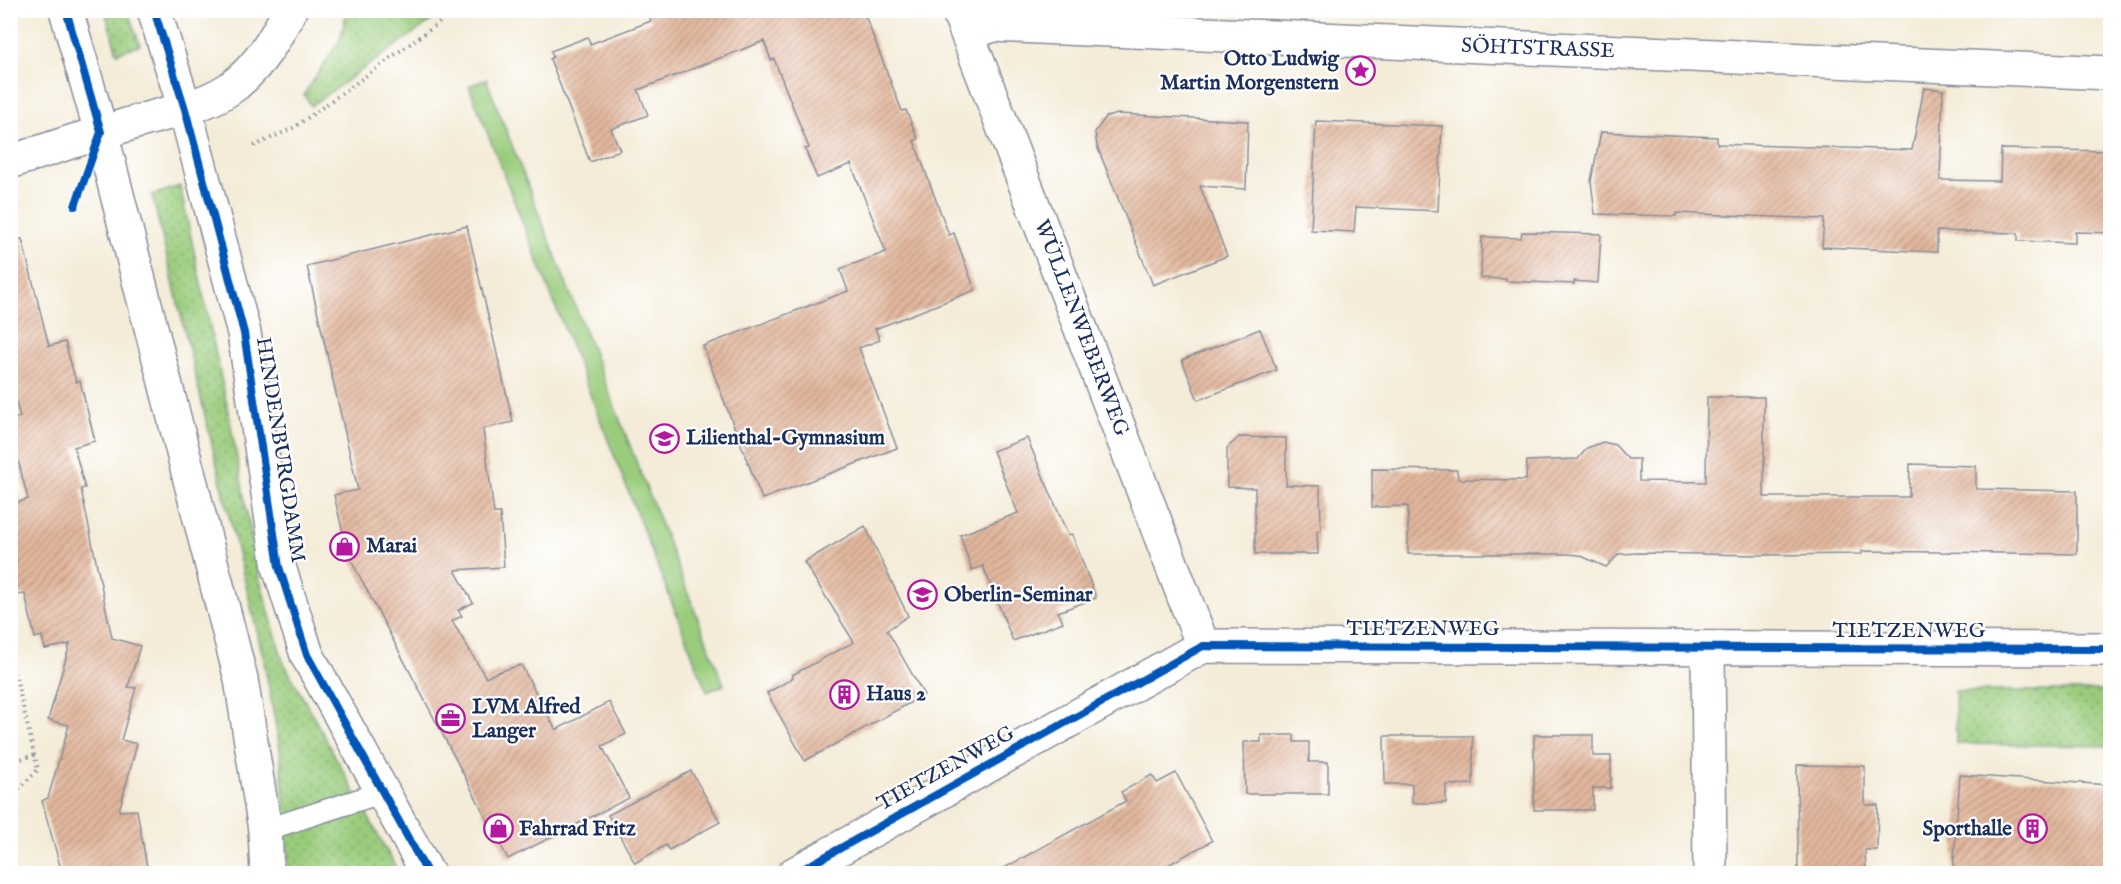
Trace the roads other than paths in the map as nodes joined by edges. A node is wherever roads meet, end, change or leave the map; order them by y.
1 (66, 10) edge
2 (154, 10) edge
3 (290, 10) edge
4 (963, 22) edge
5 (2110, 73) edge
6 (185, 109) junction
7 (101, 132) junction
8 (10, 162) edge
9 (1203, 646) junction
10 (1708, 648) junction
11 (2110, 649) edge
12 (383, 792) junction
13 (264, 830) junction
14 (267, 873) edge
15 (428, 873) edge
16 (794, 873) edge
17 (1710, 873) edge

1 - 7 street
2 - 6 street, HINDENBURGDAMM
3 - 6 street
4 - 5 street, SÖHTSTRASSE
4 - 9 street, WÜLLENWEBERWEG
6 - 7 street
6 - 12 street, HINDENBURGDAMM
7 - 8 street
7 - 13 street
9 - 10 street, TIETZENWEG
9 - 16 street, TIETZENWEG
10 - 11 street, TIETZENWEG
10 - 17 street
12 - 13 lane
12 - 15 street, HINDENBURGDAMM
13 - 14 street

